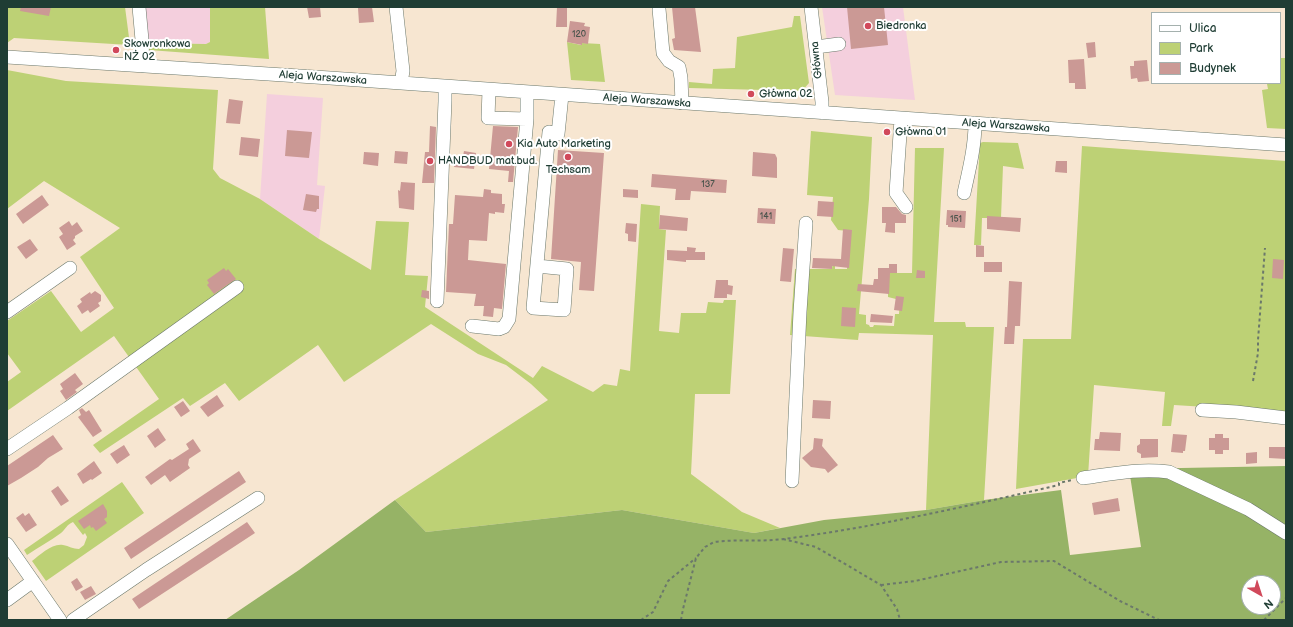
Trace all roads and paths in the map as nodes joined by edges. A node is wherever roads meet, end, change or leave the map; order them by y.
1 (139, 7) edge
2 (396, 7) edge
3 (811, 7) edge
4 (659, 9) dead end
5 (839, 44) dead end
6 (816, 47) junction
7 (7, 57) edge
8 (143, 66) junction
9 (402, 83) junction
10 (444, 86) junction
11 (489, 90) junction
12 (527, 92) junction
13 (562, 95) junction
14 (682, 103) junction
15 (822, 113) junction
16 (527, 119) junction
17 (901, 119) junction
18 (976, 124) junction
19 (1286, 146) edge
20 (964, 194) dead end
21 (906, 207) dead end
22 (806, 223) dead end
23 (1265, 248) dead end
24 (537, 266) dead end
25 (70, 268) dead end
26 (237, 287) dead end
27 (436, 301) dead end
28 (7, 312) edge
29 (472, 326) dead end
30 (1253, 380) dead end
31 (1202, 410) dead end
32 (1286, 418) edge
33 (7, 450) edge
34 (1082, 478) joint
35 (792, 480) dead end
36 (258, 498) dead end
37 (1286, 533) edge
38 (782, 539) junction
39 (7, 544) edge
40 (696, 558) junction
41 (33, 581) junction
42 (881, 585) junction
43 (1286, 598) edge
44 (7, 600) edge
45 (60, 620) edge
46 (73, 620) edge
47 (641, 620) edge
48 (681, 620) edge
49 (900, 620) edge
50 (1160, 620) edge
51 (1264, 620) edge

1 - 8 street
2 - 9 street
3 - 6 street, Główna
4 - 14 street
5 - 6 street
6 - 15 street, Główna
7 - 8 street, Aleja Warszawska
8 - 9 street, Aleja Warszawska
9 - 10 street, Aleja Warszawska
10 - 11 street, Aleja Warszawska
10 - 27 street
11 - 12 street, Aleja Warszawska
11 - 16 street
12 - 13 street, Aleja Warszawska
12 - 16 street
13 - 14 street, Aleja Warszawska
13 - 24 street
14 - 15 street, Aleja Warszawska
15 - 17 street, Aleja Warszawska
16 - 29 street
17 - 18 street, Aleja Warszawska
17 - 21 street
18 - 19 street, Aleja Warszawska
18 - 20 street
22 - 35 street
23 - 30 path
25 - 28 street
26 - 33 street
31 - 32 street
34 - 37 street
34 - 38 path
36 - 46 street
38 - 40 path
38 - 42 path
39 - 41 street
40 - 47 path
40 - 48 path
41 - 44 street
41 - 45 street
42 - 49 path
42 - 50 path
43 - 51 path

